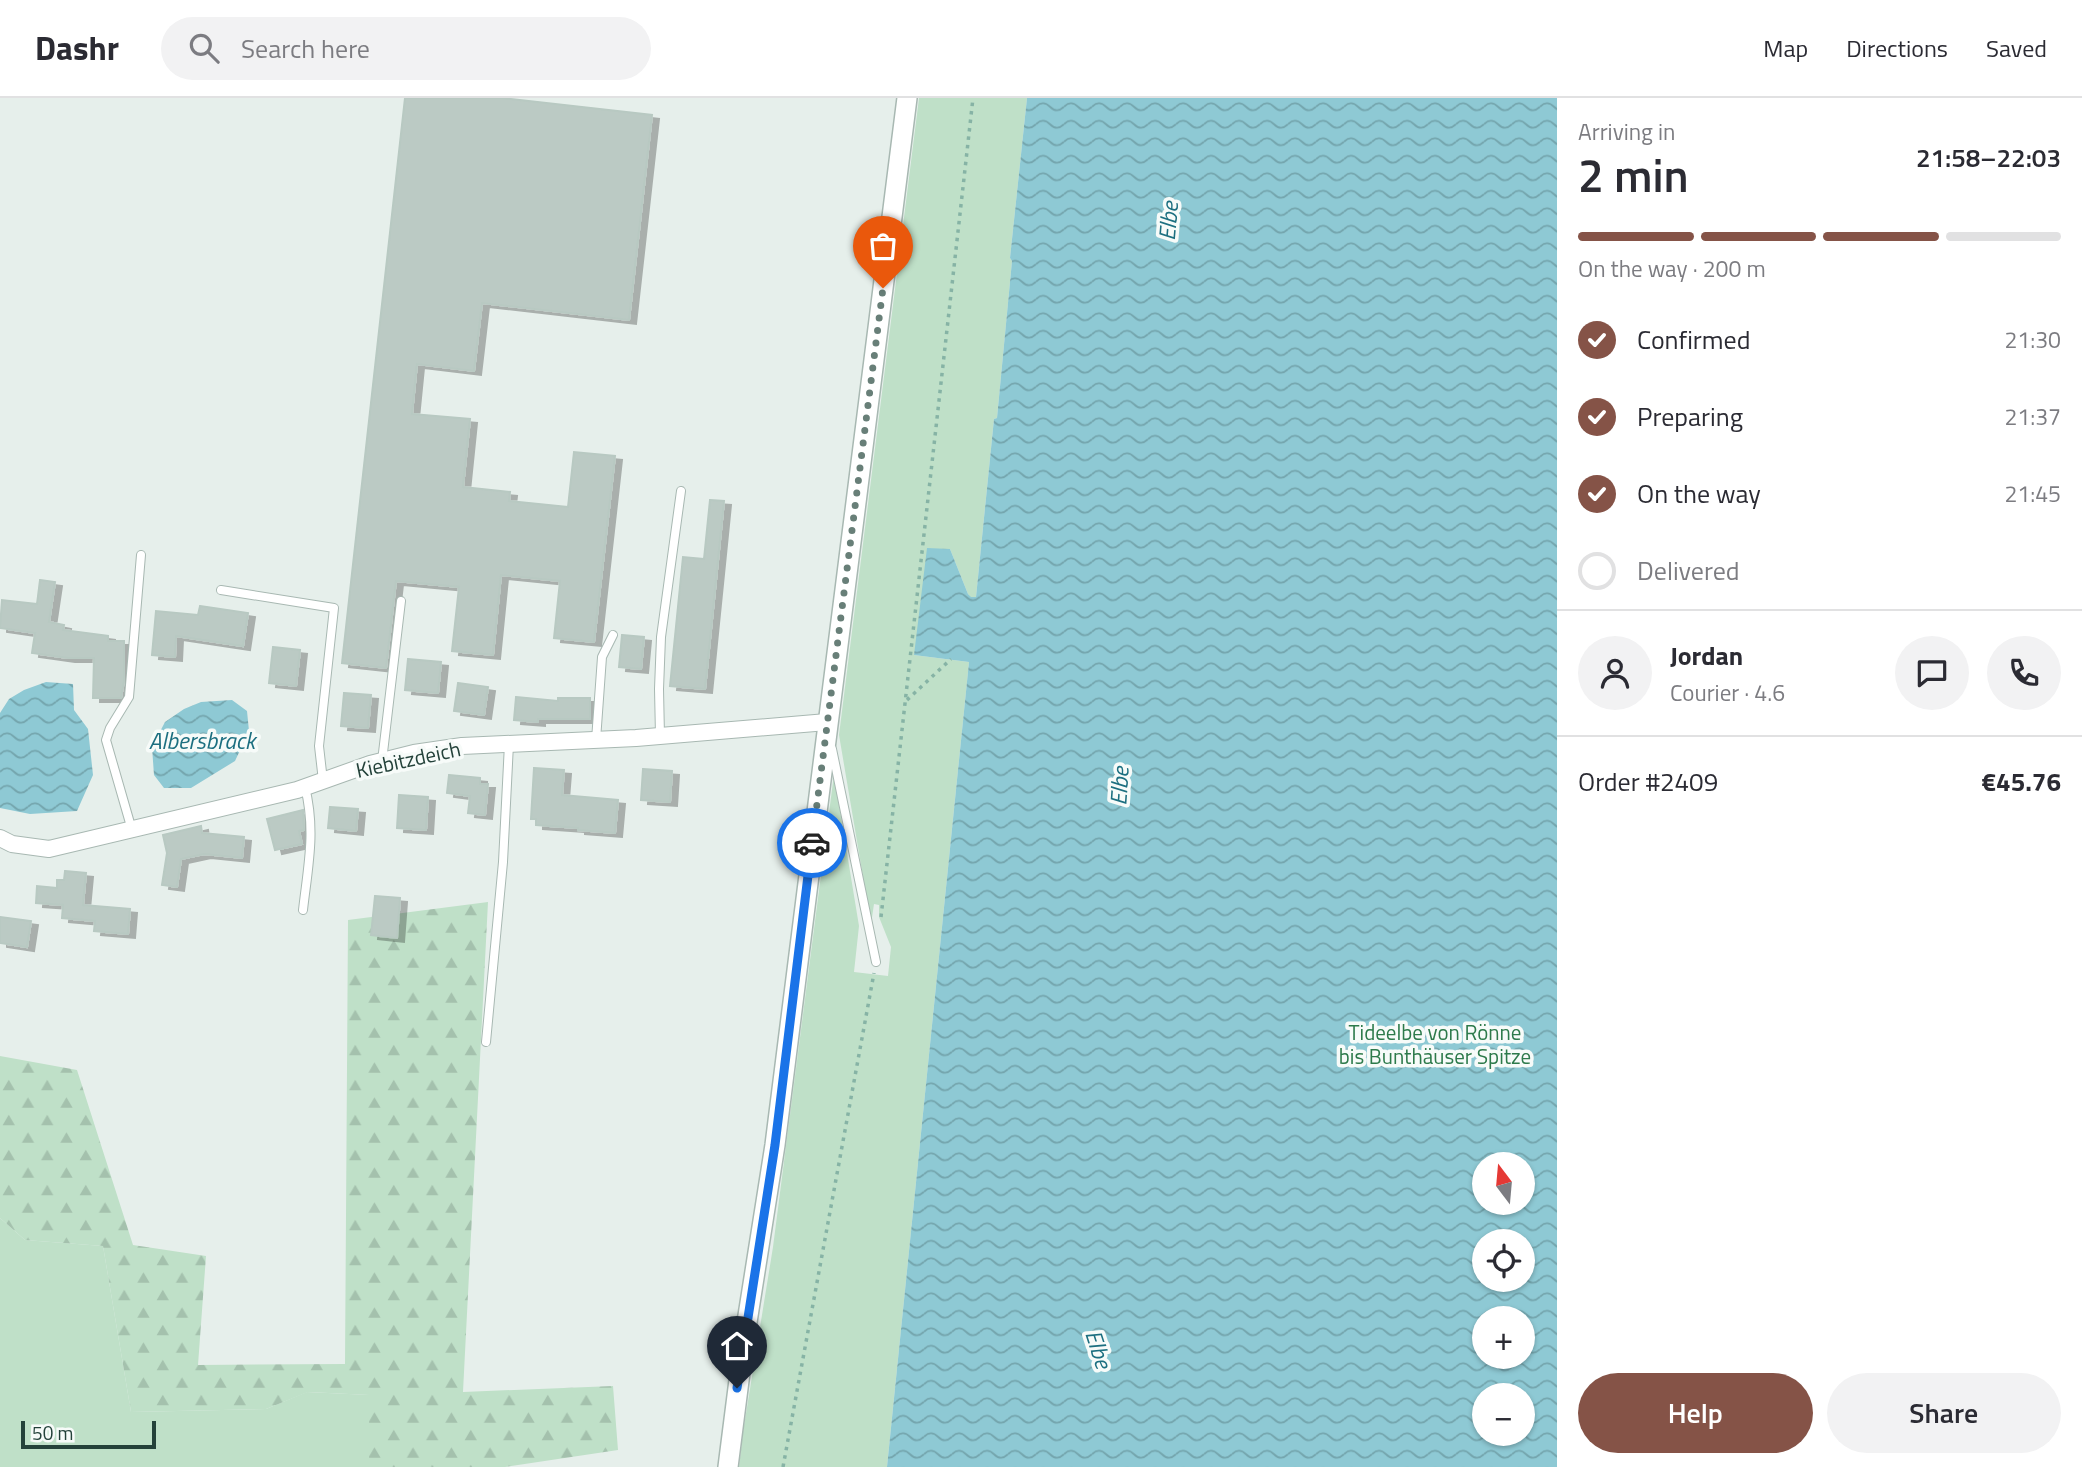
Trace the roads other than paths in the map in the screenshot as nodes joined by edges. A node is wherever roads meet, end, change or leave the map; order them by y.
1 (907, 98) edge
2 (681, 491) dead end
3 (141, 555) dead end
4 (221, 590) dead end
5 (401, 601) dead end
6 (613, 635) dead end
7 (827, 723) junction
8 (660, 736) junction
9 (596, 740) junction
10 (509, 744) junction
11 (382, 761) junction
12 (323, 781) junction
13 (305, 787) junction
14 (132, 830) junction
15 (0, 838) edge
16 (303, 910) dead end
17 (876, 962) road end
18 (485, 1042) dead end
19 (728, 1467) edge

1 - 7 street
2 - 8 lane
3 - 14 lane
4 - 12 lane
5 - 11 lane
6 - 9 lane
7 - 8 street, Kiebitzdeich
7 - 17 lane
7 - 19 street
8 - 9 street, Kiebitzdeich
9 - 10 street, Kiebitzdeich
10 - 11 street, Kiebitzdeich
10 - 18 lane
11 - 12 street, Kiebitzdeich
12 - 13 street, Kiebitzdeich
13 - 14 street, Kiebitzdeich
13 - 16 lane
14 - 15 street, Kiebitzdeich

